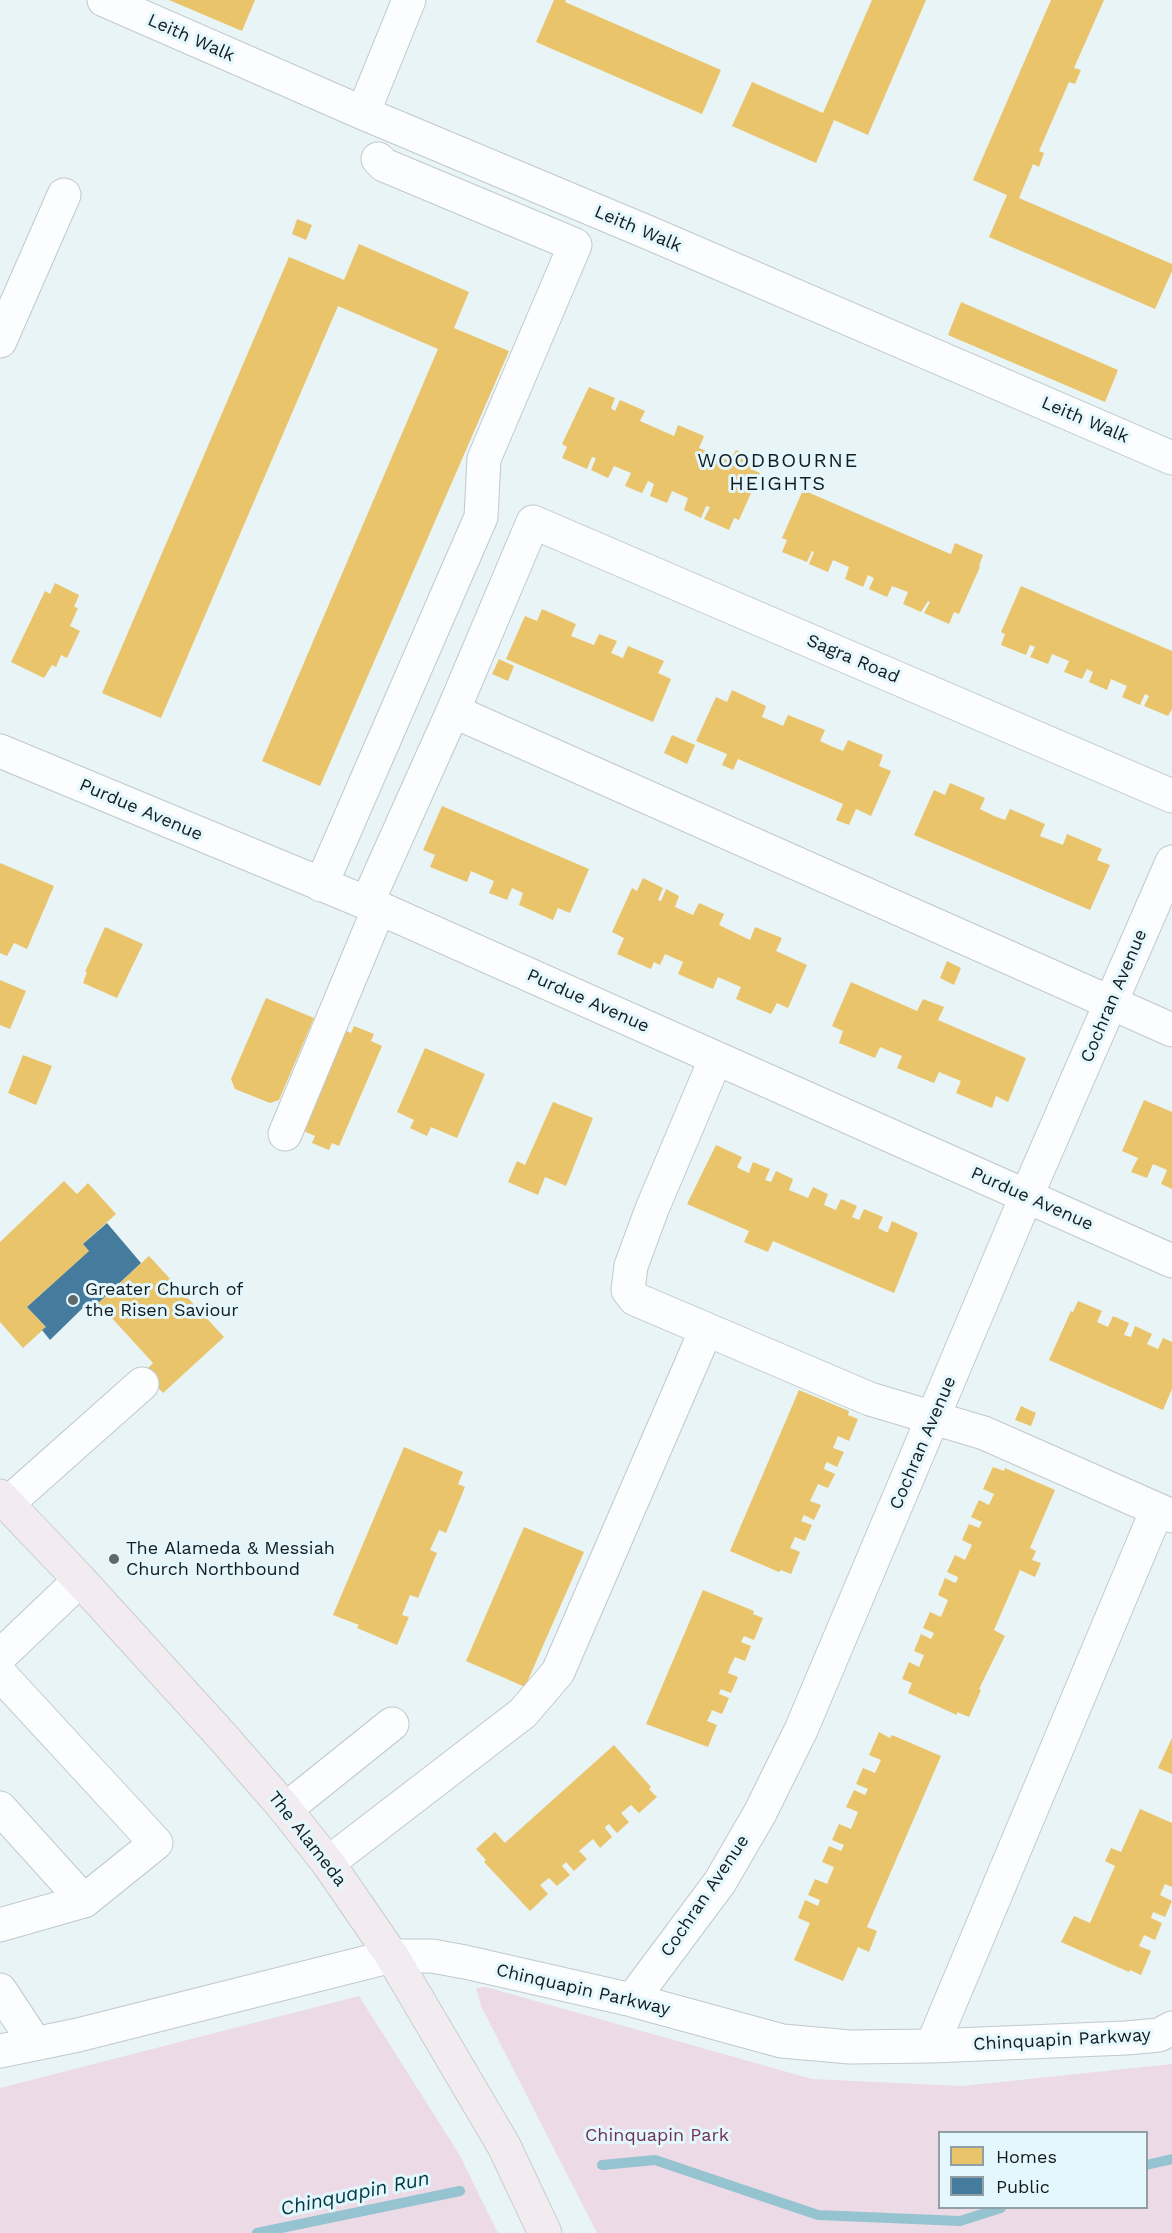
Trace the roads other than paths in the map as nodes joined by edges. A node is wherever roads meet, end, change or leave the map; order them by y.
1 (104, 0) edge
2 (409, 0) edge
3 (363, 113) junction
4 (378, 159) dead end
5 (64, 195) dead end
6 (0, 341) edge
7 (1172, 458) edge
8 (453, 711) junction
9 (0, 751) edge
10 (1172, 796) edge
11 (1172, 862) edge
12 (321, 885) junction
13 (373, 906) junction
14 (1111, 1003) junction
15 (1172, 1030) edge
16 (716, 1058) junction
17 (285, 1134) dead end
18 (1026, 1197) junction
19 (1172, 1260) edge
20 (706, 1330) junction
21 (142, 1384) dead end
22 (933, 1418) junction
23 (4, 1500) edge
24 (1165, 1513) edge
25 (80, 1580) junction
26 (0, 1656) edge
27 (0, 1674) edge
28 (392, 1724) dead end
29 (0, 1808) edge
30 (286, 1809) junction
31 (328, 1863) junction
32 (84, 1901) junction
33 (0, 1925) edge
34 (392, 1956) junction
35 (0, 1990) edge
36 (632, 2000) junction
37 (1172, 2028) edge
38 (35, 2043) junction
39 (932, 2046) junction
40 (0, 2050) edge
41 (544, 2233) edge

1 - 3 street, Leith Walk
2 - 3 street
3 - 7 street, Leith Walk
4 - 12 street
5 - 6 street
8 - 10 street, Sagra Road
8 - 13 street
8 - 14 street
9 - 12 street, Purdue Avenue
11 - 14 street, Cochran Avenue
12 - 13 street, Purdue Avenue
13 - 16 street, Purdue Avenue
13 - 17 street
14 - 15 street
14 - 18 street, Cochran Avenue
16 - 18 street, Purdue Avenue
16 - 20 street
18 - 19 street, Purdue Avenue
18 - 22 street, Cochran Avenue
20 - 22 street
20 - 31 street
21 - 23 street
22 - 24 street
22 - 36 street, Cochran Avenue
23 - 25 main road, The Alameda
24 - 39 street
25 - 26 street
25 - 30 main road, The Alameda
27 - 32 street
28 - 30 street
29 - 32 street
30 - 31 main road, The Alameda
31 - 34 main road, The Alameda
32 - 33 street
34 - 36 street, Chinquapin Parkway
34 - 38 street, Chinquapin Parkway
34 - 41 main road, The Alameda
35 - 38 street
36 - 39 street, Chinquapin Parkway
37 - 39 street, Chinquapin Parkway
38 - 40 street, Chinquapin Parkway

